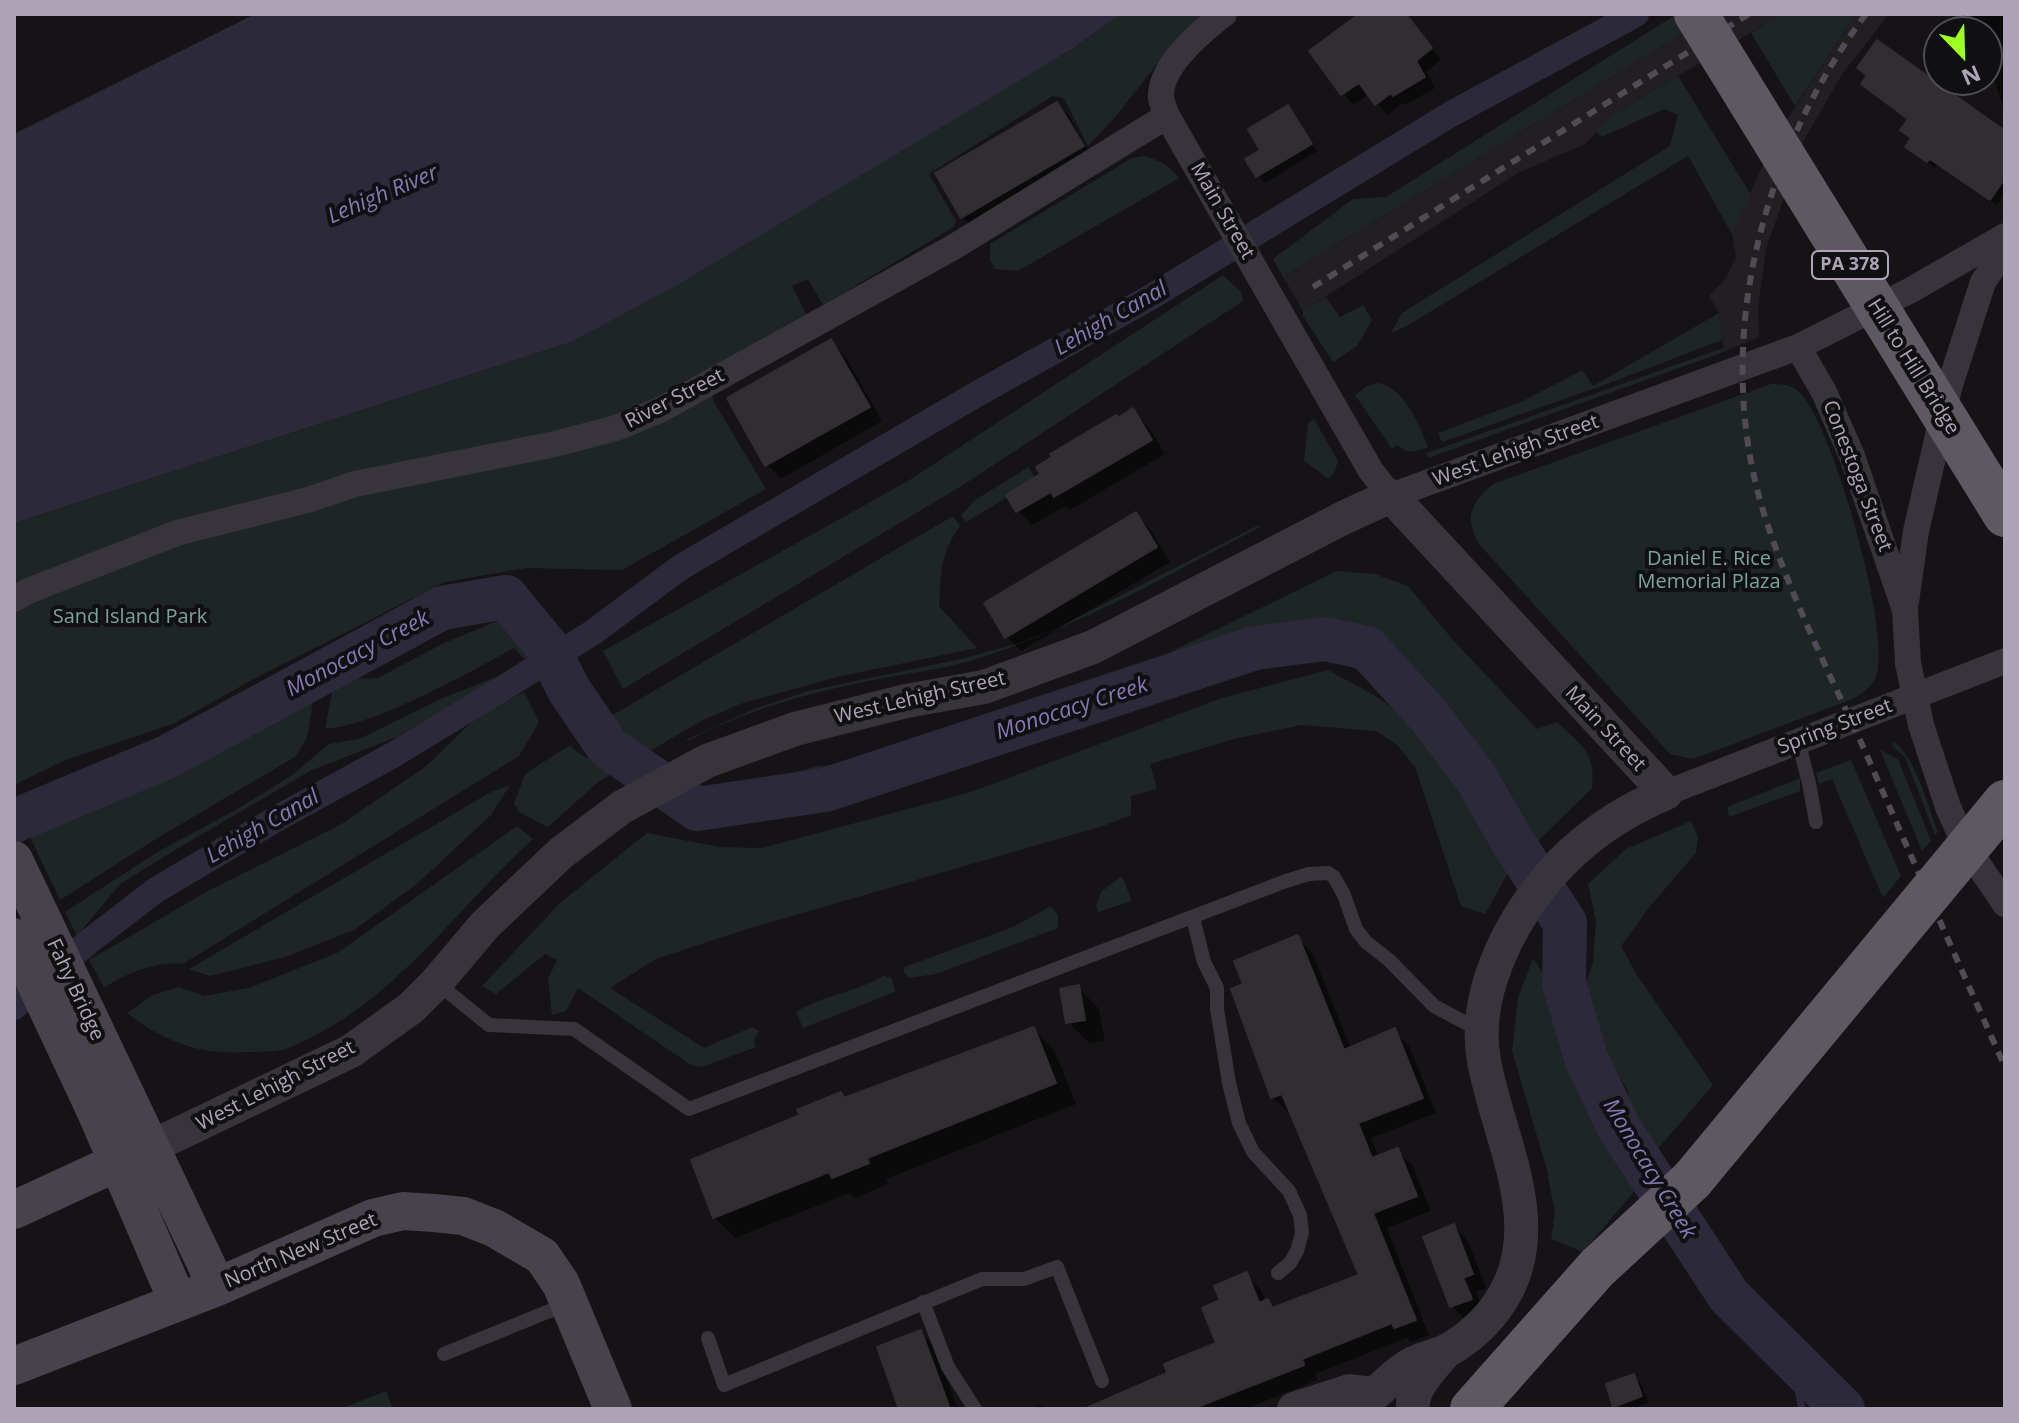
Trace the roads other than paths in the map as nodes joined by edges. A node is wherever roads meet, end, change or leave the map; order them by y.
1 (1224, 14) edge
2 (1696, 14) edge
3 (1167, 116) junction
4 (2005, 236) edge
5 (2005, 249) edge
6 (1798, 347) junction
7 (1391, 496) junction
8 (2005, 515) edge
9 (14, 599) edge
10 (1905, 610) junction
11 (2005, 661) edge
12 (1916, 696) junction
13 (1798, 741) junction
14 (1666, 793) junction
15 (2005, 802) edge
16 (1816, 822) dead end
17 (14, 860) edge
18 (2005, 904) edge
19 (1193, 918) junction
20 (14, 937) edge
21 (436, 983) junction
22 (1481, 1031) junction
23 (127, 1141) junction
24 (1692, 1180) junction
25 (14, 1210) edge
26 (1278, 1273) dead end
27 (217, 1287) junction
28 (178, 1302) junction
29 (923, 1302) junction
30 (569, 1303) junction
31 (708, 1338) dead end
32 (1446, 1351) junction
33 (444, 1354) dead end
34 (14, 1366) edge
35 (1102, 1381) dead end
36 (1377, 1402) edge
37 (613, 1409) edge
38 (975, 1409) edge
39 (1294, 1409) edge
40 (1413, 1409) edge
41 (1472, 1409) edge
42 (1512, 1409) edge

1 - 3 street
2 - 8 highway, Hill to Hill Bridge / PA 378, bridge
3 - 7 street, Main Street
3 - 9 street, River Street
4 - 6 street, West Lehigh Street
5 - 10 street, Conestoga Street
6 - 7 street, West Lehigh Street
6 - 10 street, Conestoga Street
7 - 14 street, Main Street
7 - 21 street, West Lehigh Street
10 - 12 street, Conestoga Street
11 - 12 street, Spring Street
12 - 13 street, Spring Street
12 - 18 street, Conestoga Street
13 - 14 street, Spring Street
13 - 16 lane
14 - 22 street, Main Street
15 - 24 highway, bridge
17 - 23 main road, Fahy Bridge
19 - 21 lane
19 - 22 lane
19 - 26 lane
20 - 23 main road, Fahy Bridge
21 - 23 street, West Lehigh Street
22 - 32 street, Main Street
23 - 25 main road
23 - 27 main road, North New Street
23 - 28 main road
24 - 41 highway
24 - 42 highway
27 - 28 main road, North New Street
27 - 30 main road, North New Street
28 - 34 main road, North New Street
29 - 31 lane
29 - 35 lane
29 - 38 lane
30 - 33 lane
30 - 37 main road, North New Street
32 - 36 street, Main Street
32 - 40 street, Main Street
36 - 39 street

